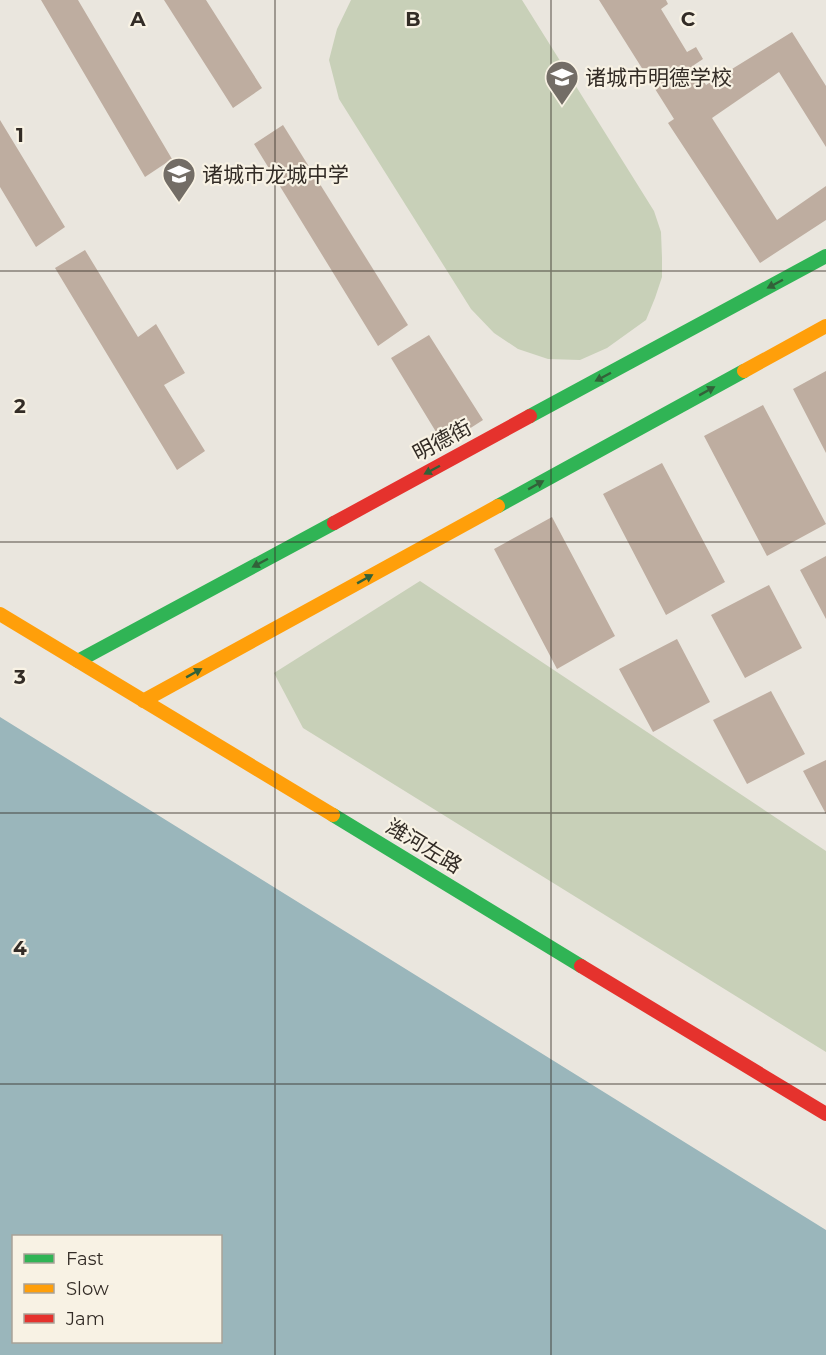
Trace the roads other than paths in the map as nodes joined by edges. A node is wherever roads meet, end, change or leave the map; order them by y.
1 (826, 256) edge
2 (826, 326) edge
3 (0, 614) edge
4 (78, 661) junction
5 (143, 701) junction
6 (826, 1114) edge

1 -> 4 street, 明德街
5 -> 2 street
3 - 4 street, 潍河左路
4 - 5 street, 潍河左路
5 - 6 street, 潍河左路

